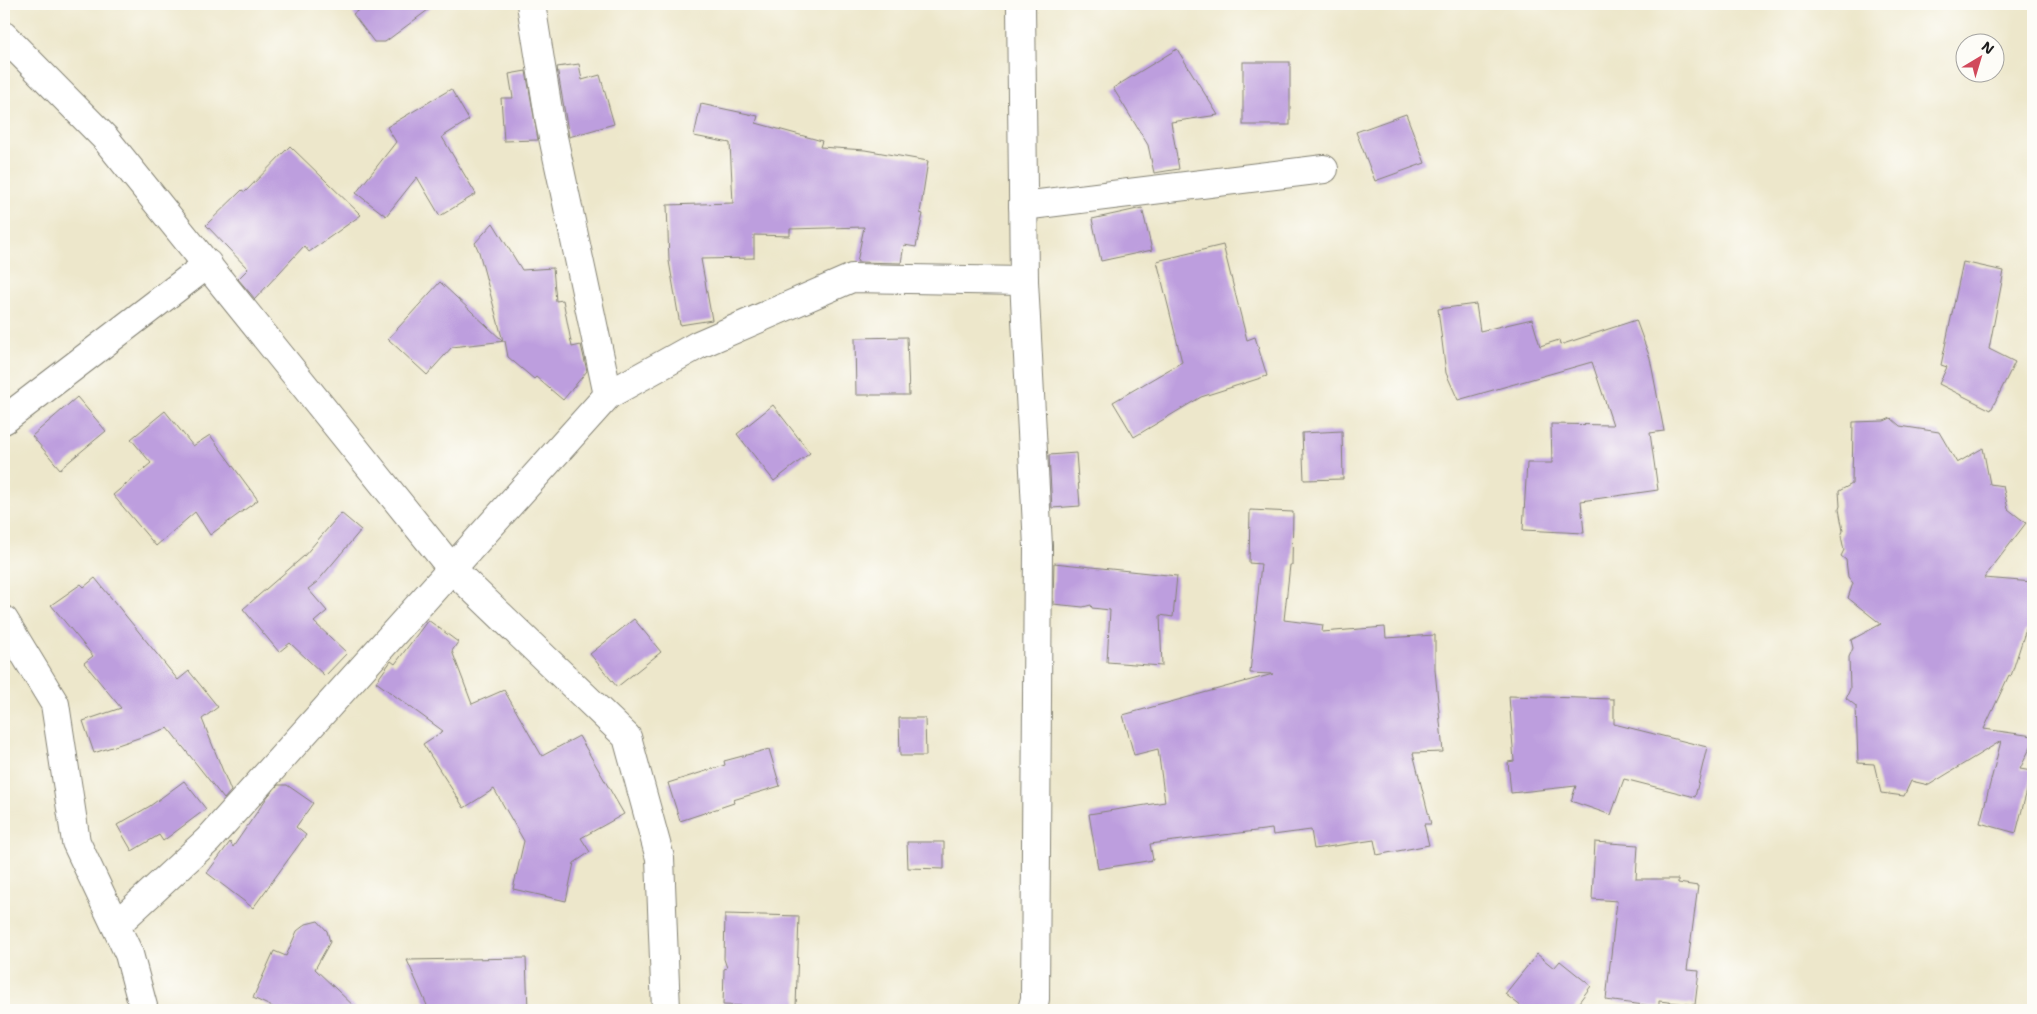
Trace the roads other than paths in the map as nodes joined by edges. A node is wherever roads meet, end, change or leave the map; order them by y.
1 (531, 4) edge
2 (1021, 4) edge
3 (4, 36) edge
4 (1324, 169) dead end
5 (1023, 206) junction
6 (208, 264) junction
7 (1024, 281) junction
8 (608, 395) junction
9 (4, 420) edge
10 (452, 569) junction
11 (4, 620) edge
12 (116, 925) junction
13 (144, 1010) edge
14 (666, 1010) edge
15 (1032, 1010) edge

1 - 8 street
2 - 5 street
3 - 6 street
4 - 5 street
5 - 7 street
6 - 9 street
6 - 10 street
7 - 8 street
7 - 15 street
8 - 10 street
10 - 12 street
10 - 14 street
11 - 12 street
12 - 13 street

